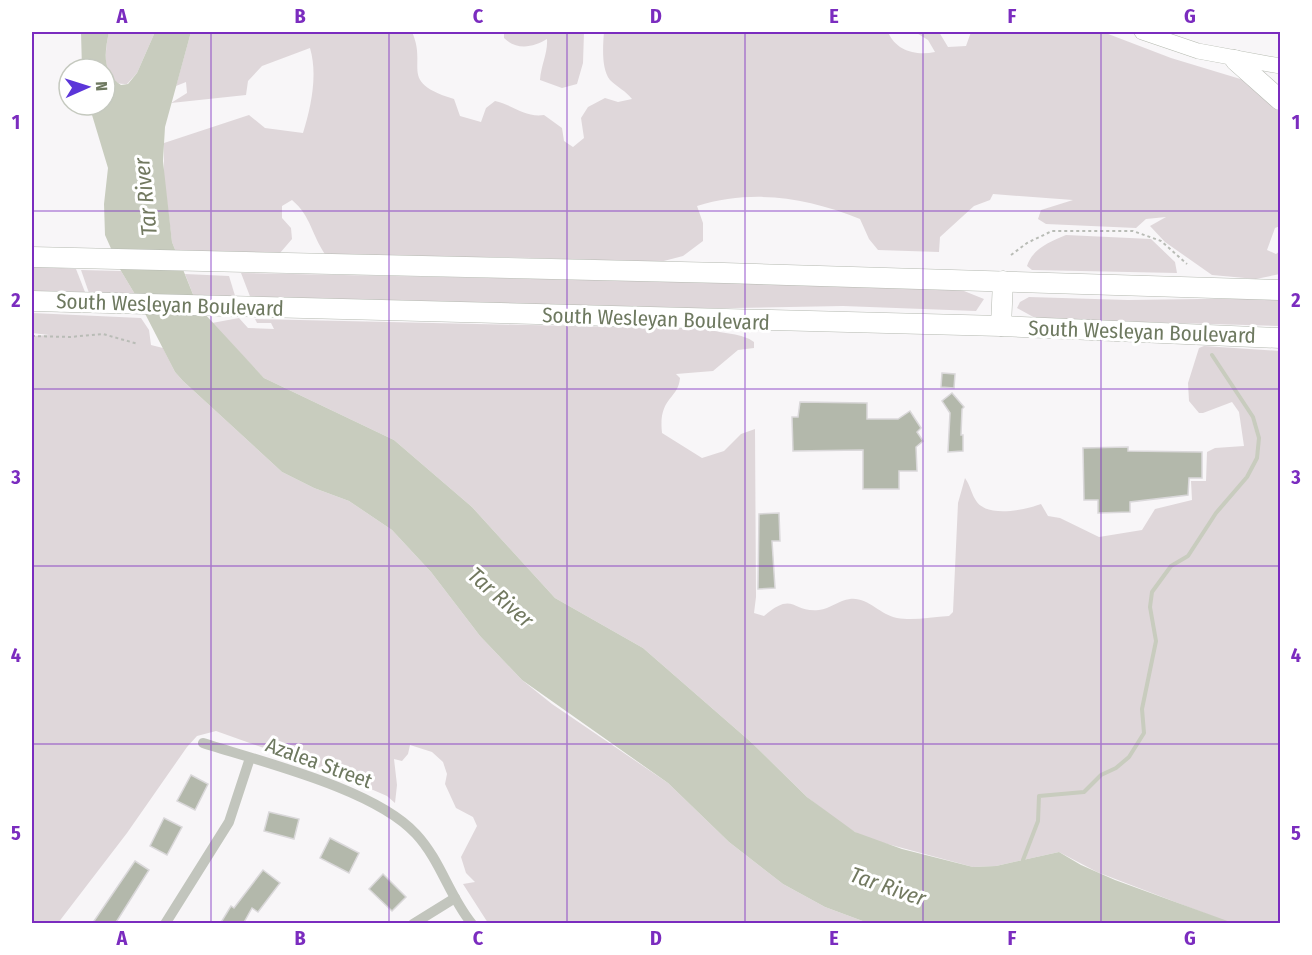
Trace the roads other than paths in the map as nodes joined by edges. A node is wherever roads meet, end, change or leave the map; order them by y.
1 (1142, 32) edge
2 (1235, 60) junction
3 (1281, 66) edge
4 (1281, 100) edge
5 (32, 257) edge
6 (1003, 281) junction
7 (1281, 282) edge
8 (1256, 290) junction
9 (1281, 290) edge
10 (32, 301) edge
11 (1001, 326) junction
12 (1281, 338) edge
13 (203, 743) dead end
14 (250, 758) junction
15 (455, 898) junction
16 (165, 924) edge
17 (413, 924) edge
18 (472, 924) edge

1 - 2 main road
2 - 3 main road
2 - 4 highway
5 - 6 highway, South Wesleyan Boulevard
6 - 8 highway, South Wesleyan Boulevard
6 - 11 highway
7 - 8 highway
8 - 9 highway, South Wesleyan Boulevard
10 - 11 highway, South Wesleyan Boulevard
11 - 12 highway, South Wesleyan Boulevard
13 - 14 street, Azalea Street
14 - 15 street, Azalea Street
14 - 16 street
15 - 17 street
15 - 18 street, Azalea Street

